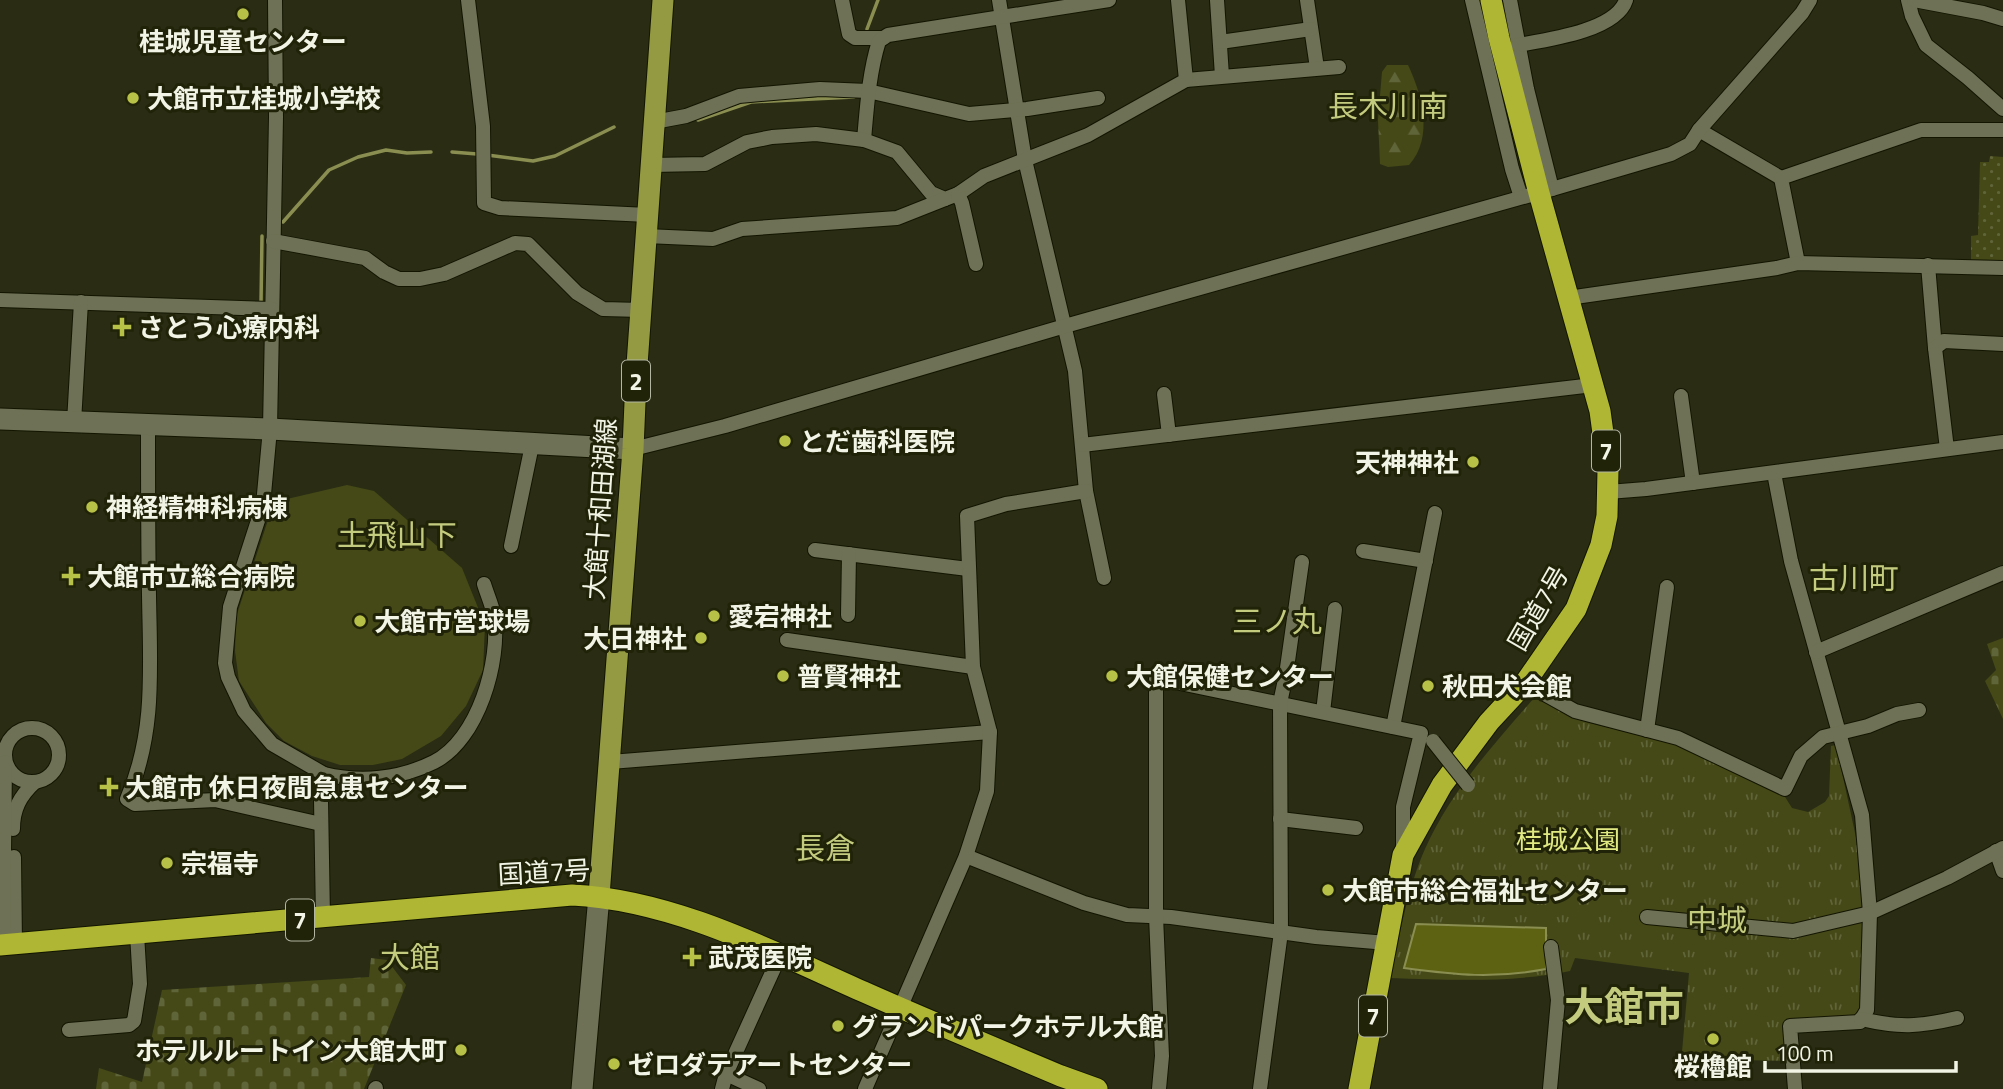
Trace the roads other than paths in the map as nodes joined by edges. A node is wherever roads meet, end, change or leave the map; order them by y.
1 (275, 0) edge
2 (468, 0) edge
3 (663, 0) edge
4 (842, 0) edge
5 (999, 0) edge
6 (1109, 0) edge
7 (1178, 0) edge
8 (1217, 0) edge
9 (1307, 0) edge
10 (1472, 0) edge
11 (1491, 0) edge
12 (1510, 0) edge
13 (1626, 0) edge
14 (1810, 0) edge
15 (1908, 0) edge
16 (1914, 0) edge
17 (1001, 17) junction
18 (2003, 19) edge
19 (1311, 29) junction
20 (883, 38) junction
21 (1220, 42) junction
22 (1518, 45) junction
23 (1339, 67) dead end
24 (1317, 68) junction
25 (1222, 76) junction
26 (1186, 80) junction
27 (868, 91) junction
28 (1098, 98) dead end
29 (2003, 109) edge
30 (1016, 110) junction
31 (654, 122) junction
32 (1699, 130) junction
33 (2003, 130) edge
34 (864, 140) junction
35 (1025, 160) junction
36 (652, 165) junction
37 (1781, 178) junction
38 (1537, 193) junction
39 (951, 197) junction
40 (647, 226) junction
41 (274, 241) junction
42 (1798, 262) junction
43 (976, 264) dead end
44 (1928, 265) junction
45 (2003, 268) edge
46 (1567, 298) junction
47 (0, 300) edge
48 (81, 302) junction
49 (272, 309) junction
50 (641, 310) junction
51 (1065, 326) junction
52 (2003, 344) edge
53 (1935, 348) junction
54 (1593, 385) junction
55 (1164, 394) dead end
56 (1681, 396) dead end
57 (0, 419) edge
58 (75, 422) junction
59 (148, 425) junction
60 (270, 429) junction
61 (1169, 435) junction
62 (2003, 442) edge
63 (532, 445) junction
64 (1082, 445) junction
65 (633, 449) junction
66 (1947, 449) junction
67 (1773, 473) junction
68 (1693, 483) junction
69 (1086, 491) junction
70 (1608, 492) junction
71 (1435, 513) dead end
72 (511, 546) dead end
73 (815, 550) dead end
74 (1363, 551) dead end
75 (849, 554) junction
76 (1426, 561) junction
77 (1302, 562) dead end
78 (968, 569) junction
79 (2003, 573) edge
80 (1104, 578) dead end
81 (484, 584) dead end
82 (1667, 587) dead end
83 (1335, 609) dead end
84 (848, 615) dead end
85 (787, 640) dead end
86 (1816, 652) junction
87 (972, 667) junction
88 (1525, 683) junction
89 (1280, 703) junction
90 (1919, 710) dead end
91 (1323, 712) junction
92 (1393, 727) junction
93 (1647, 730) junction
94 (990, 732) junction
95 (1839, 734) junction
96 (1427, 737) junction
97 (5, 762) junction
98 (610, 762) junction
99 (324, 774) junction
100 (35, 782) junction
101 (1468, 785) dead end
102 (1280, 819) junction
103 (321, 824) junction
104 (1356, 828) dead end
105 (1999, 850) edge
106 (1404, 855) junction
107 (966, 856) junction
108 (2003, 871) edge
109 (599, 896) junction
110 (1870, 913) junction
111 (1156, 916) junction
112 (1647, 917) dead end
113 (323, 918) junction
114 (1281, 932) junction
115 (137, 934) junction
116 (1387, 943) junction
117 (6, 945) edge
118 (1551, 947) dead end
119 (780, 955) junction
120 (900, 1008) junction
121 (1956, 1018) dead end
122 (1861, 1019) junction
123 (69, 1030) dead end
124 (726, 1074) junction
125 (582, 1089) edge
126 (722, 1089) edge
127 (759, 1089) edge
128 (865, 1089) edge
129 (1097, 1089) edge
130 (1159, 1089) edge
131 (1260, 1089) edge
132 (1359, 1089) edge
133 (1550, 1089) edge
134 (1795, 1089) edge

1 - 41 street
2 - 40 street
3 - 31 main road, 大館十和田湖線 / 2
4 - 20 street
5 - 17 street
6 - 17 street
7 - 26 street
8 - 21 street
9 - 19 street
10 - 38 street
11 - 38 highway, 国道7号 / 7
12 - 22 street
13 - 22 street
14 - 32 street
15 - 29 street
16 - 18 street
17 - 20 street
17 - 30 street
19 - 21 street
19 - 24 street
20 - 27 street
21 - 25 street
22 - 38 street
23 - 24 street
24 - 25 street
25 - 26 street
26 - 35 street
27 - 30 street
27 - 31 street
27 - 34 street
28 - 30 street
30 - 35 street
31 - 36 main road, 大館十和田湖線 / 2
32 - 37 street
32 - 38 street
33 - 37 street
34 - 36 street
34 - 39 street
35 - 39 street
35 - 51 street
36 - 40 main road, 大館十和田湖線 / 2
37 - 42 street
38 - 46 highway, 国道7号 / 7
38 - 51 street
39 - 40 street
39 - 43 street
40 - 50 main road, 大館十和田湖線 / 2
41 - 49 street
41 - 50 street
42 - 44 street
42 - 46 street
44 - 45 street
44 - 53 street
46 - 54 highway, 国道7号 / 7
47 - 48 street
48 - 49 street
48 - 58 street
49 - 60 street
50 - 65 main road, 大館十和田湖線 / 2
51 - 64 street
51 - 65 street
52 - 53 street
53 - 66 street
54 - 61 street
54 - 70 highway, 国道7号 / 7
55 - 61 street
56 - 68 street
57 - 58 street
58 - 59 street
59 - 60 street
59 - 103 street
60 - 63 street
60 - 99 street
61 - 64 street
62 - 66 street
63 - 65 street
63 - 72 street
64 - 69 street
65 - 98 main road, 大館十和田湖線 / 2
66 - 67 street
67 - 68 street
67 - 86 street
68 - 70 street
69 - 78 street
69 - 80 street
70 - 88 highway, 国道7号 / 7
71 - 76 street
73 - 75 street
74 - 76 street
75 - 78 street
75 - 84 street
76 - 92 street
77 - 89 street
78 - 87 street
79 - 86 street
81 - 99 street
82 - 93 street
83 - 91 street
85 - 87 street
86 - 95 street
87 - 94 street
88 - 93 street
88 - 106 highway, 国道7号 / 7
89 - 91 street
89 - 102 street
89 - 111 street
90 - 95 street
91 - 92 street
92 - 96 street
93 - 95 street
94 - 98 street
94 - 107 street
95 - 110 street
96 - 101 street, bridge
96 - 106 street
97 - 100 street
97 - 100 street
97 - 117 street
98 - 109 main road, 大館十和田湖線 / 2
99 - 103 street
100 - 117 street
102 - 104 street
102 - 114 street
103 - 113 street
105 - 108 street
105 - 110 street
106 - 116 highway, 国道7号 / 7
107 - 111 street
107 - 120 street
109 - 113 highway, 国道7号 / 7
109 - 119 highway, 国道7号 / 7
109 - 125 street
110 - 112 street
110 - 122 street
111 - 114 street
111 - 130 street
113 - 115 highway, 国道7号 / 7
114 - 116 street
114 - 131 street
115 - 117 highway, 国道7号 / 7
115 - 123 street
116 - 132 highway, 国道7号 / 7
118 - 133 street
119 - 120 highway, 国道7号 / 7
119 - 124 street
120 - 128 street
120 - 129 highway, 国道7号 / 7
121 - 122 street
122 - 134 street
124 - 126 street
124 - 127 street

